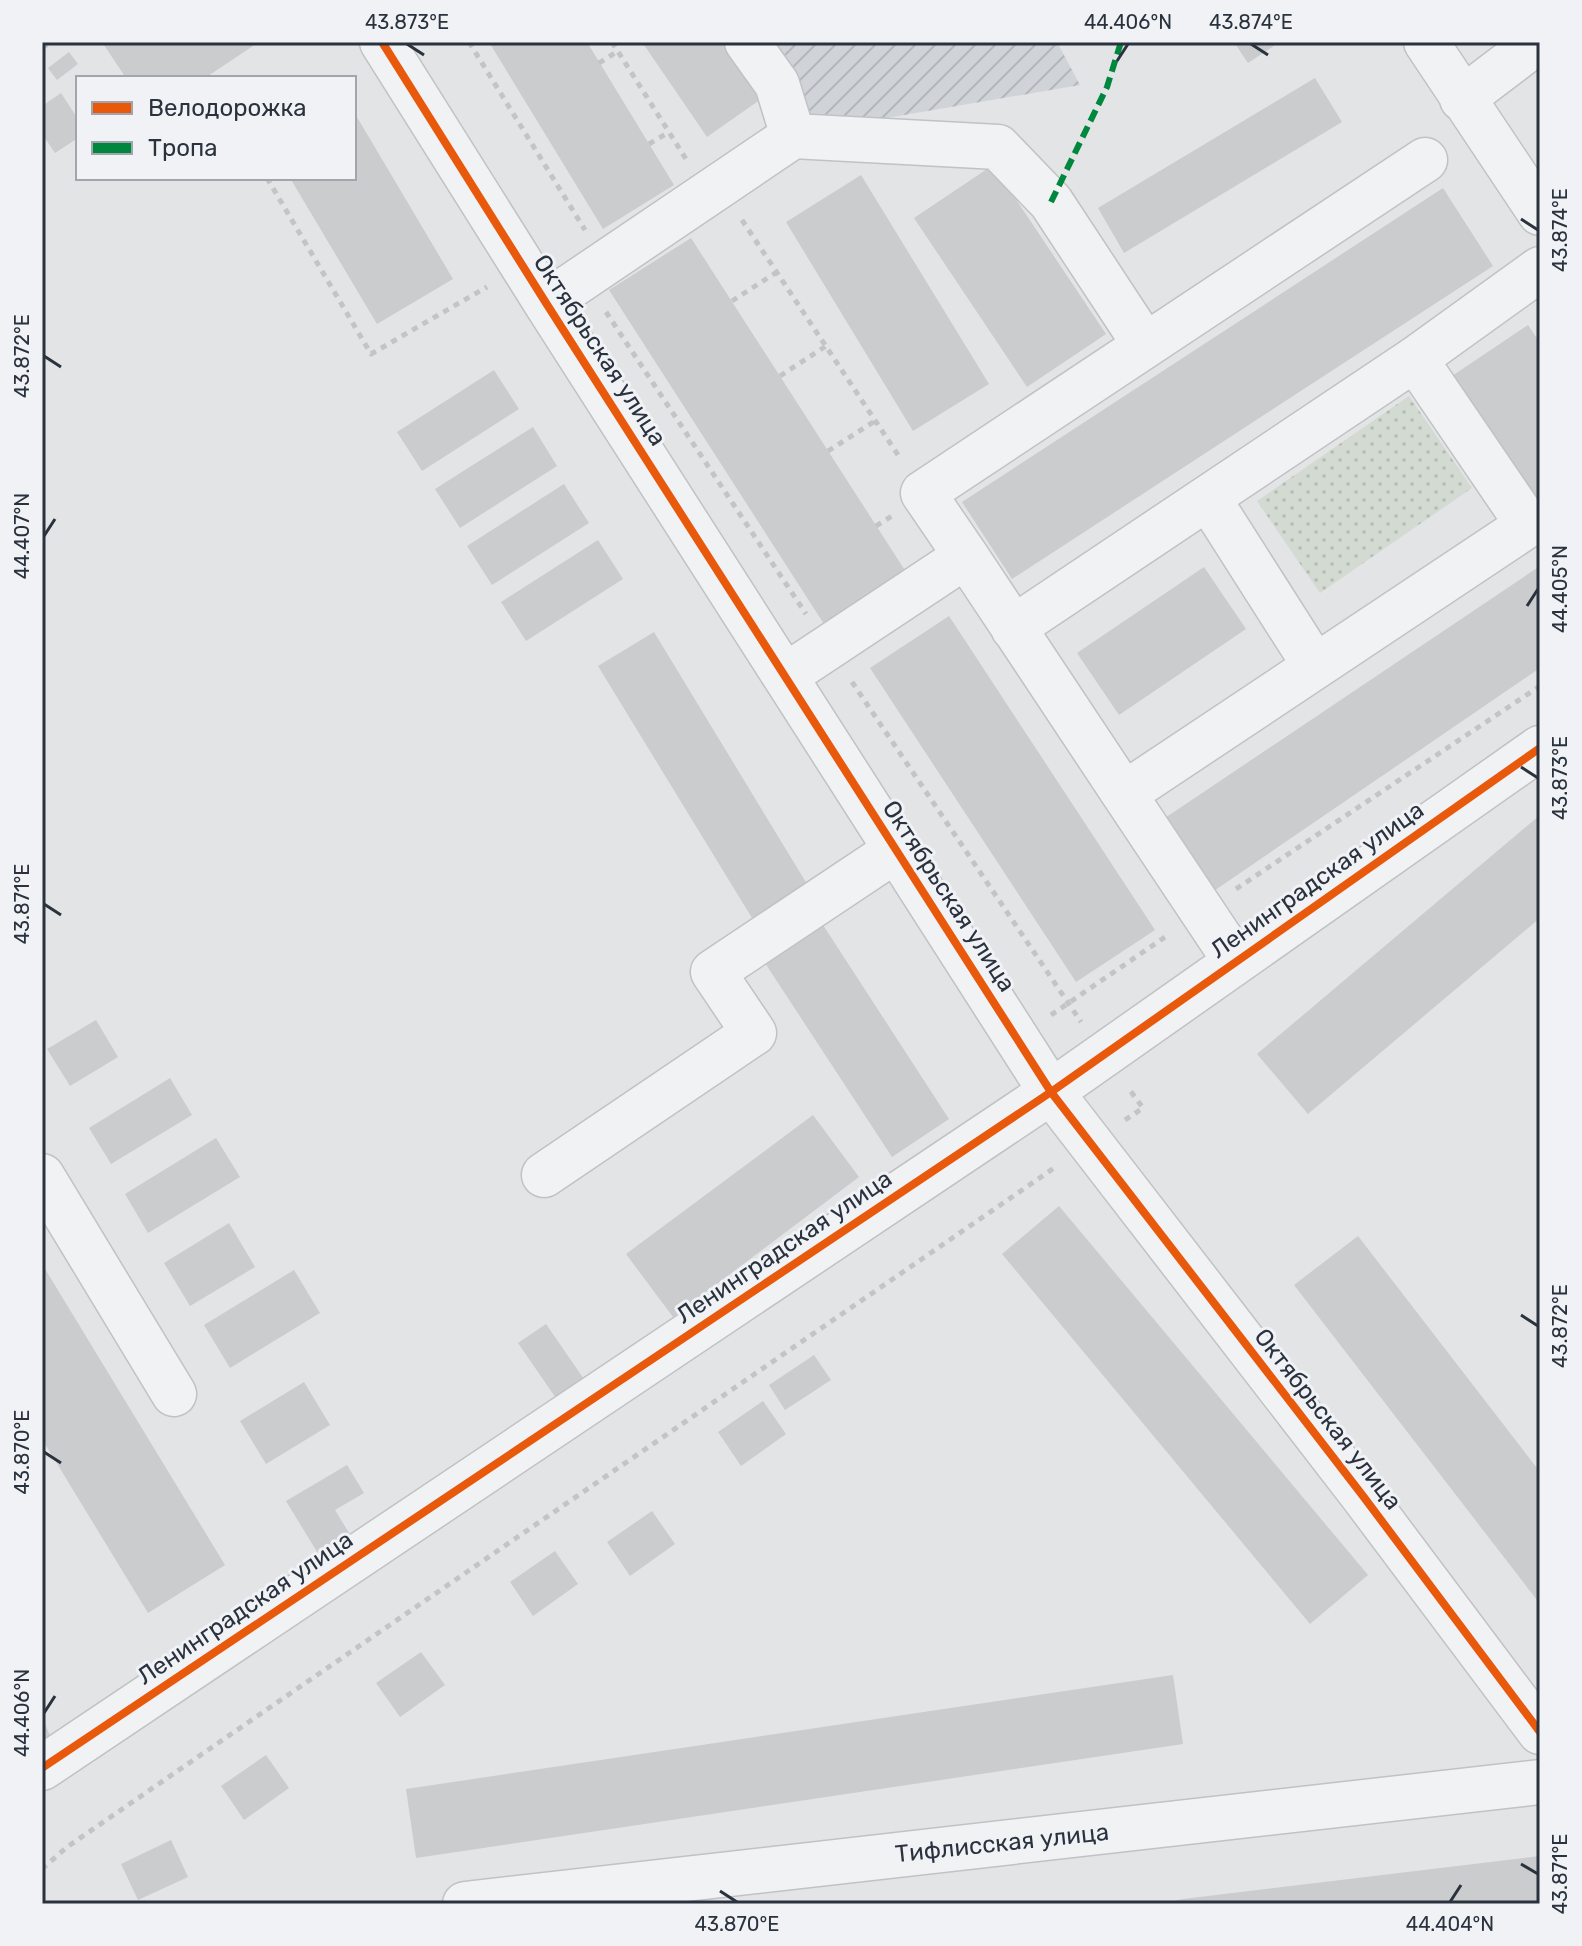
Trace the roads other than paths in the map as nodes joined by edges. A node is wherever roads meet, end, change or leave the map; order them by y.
1 (382, 42) edge
2 (747, 42) edge
3 (1426, 42) edge
4 (1537, 42) edge
5 (1462, 99) junction
6 (793, 136) junction
7 (1425, 160) dead end
8 (1540, 213) edge
9 (1540, 269) edge
10 (546, 303) junction
11 (1145, 345) junction
12 (1415, 359) junction
13 (1208, 498) junction
14 (966, 556) junction
15 (1013, 628) junction
16 (1315, 666) junction
17 (785, 676) junction
18 (1540, 748) edge
19 (1124, 794) junction
20 (896, 850) junction
21 (1236, 962) junction
22 (1051, 1092) junction
23 (544, 1175) dead end
24 (42, 1176) edge
25 (174, 1394) dead end
26 (1540, 1732) edge
27 (42, 1768) edge
28 (1540, 1782) edge
29 (465, 1904) edge

1 - 10 street, Октябрьская улица
2 - 6 street
3 - 5 street
4 - 5 street
5 - 8 street
6 - 10 street
6 - 11 street
7 - 11 street
9 - 12 street
10 - 17 street, Октябрьская улица
11 - 14 street
12 - 13 street
12 - 16 street
13 - 15 street
13 - 16 street
14 - 15 street
14 - 17 street
15 - 19 street
16 - 19 street
17 - 20 street, Октябрьская улица
18 - 21 street, Ленинградская улица
19 - 21 street
20 - 22 street, Октябрьская улица
20 - 23 street
21 - 22 street, Ленинградская улица
22 - 26 street, Октябрьская улица
22 - 27 street, Ленинградская улица
24 - 25 street
28 - 29 street, Тифлисская улица

